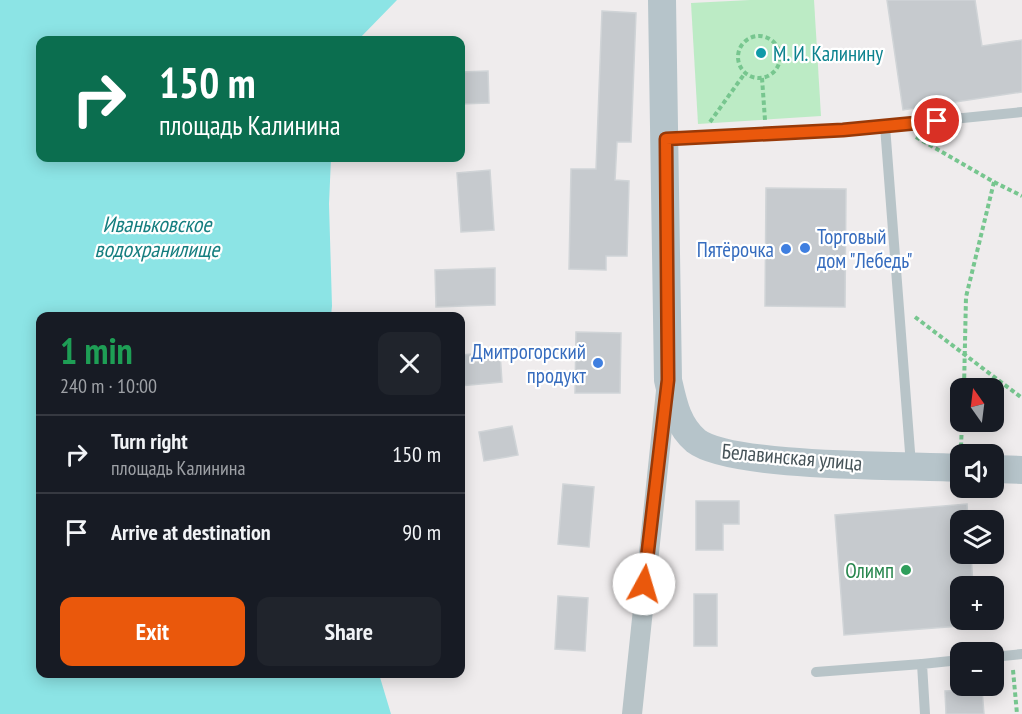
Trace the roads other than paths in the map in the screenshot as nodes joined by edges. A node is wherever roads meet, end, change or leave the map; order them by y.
1 (662, 0) edge
2 (1022, 112) edge
3 (890, 125) junction
4 (666, 139) junction
5 (668, 380) junction
6 (950, 462) edge
7 (910, 465) junction
8 (1004, 469) edge
9 (1022, 470) edge
10 (950, 661) edge
11 (921, 664) junction
12 (816, 672) dead end
13 (632, 714) edge
14 (925, 714) edge

1 - 4 street, Белавинская улица
2 - 3 lane
3 - 4 lane
3 - 7 lane
4 - 5 street, Белавинская улица
5 - 7 street, Белавинская улица
5 - 13 street
6 - 7 street, Белавинская улица
8 - 9 street
10 - 11 lane
11 - 12 lane
11 - 14 lane

